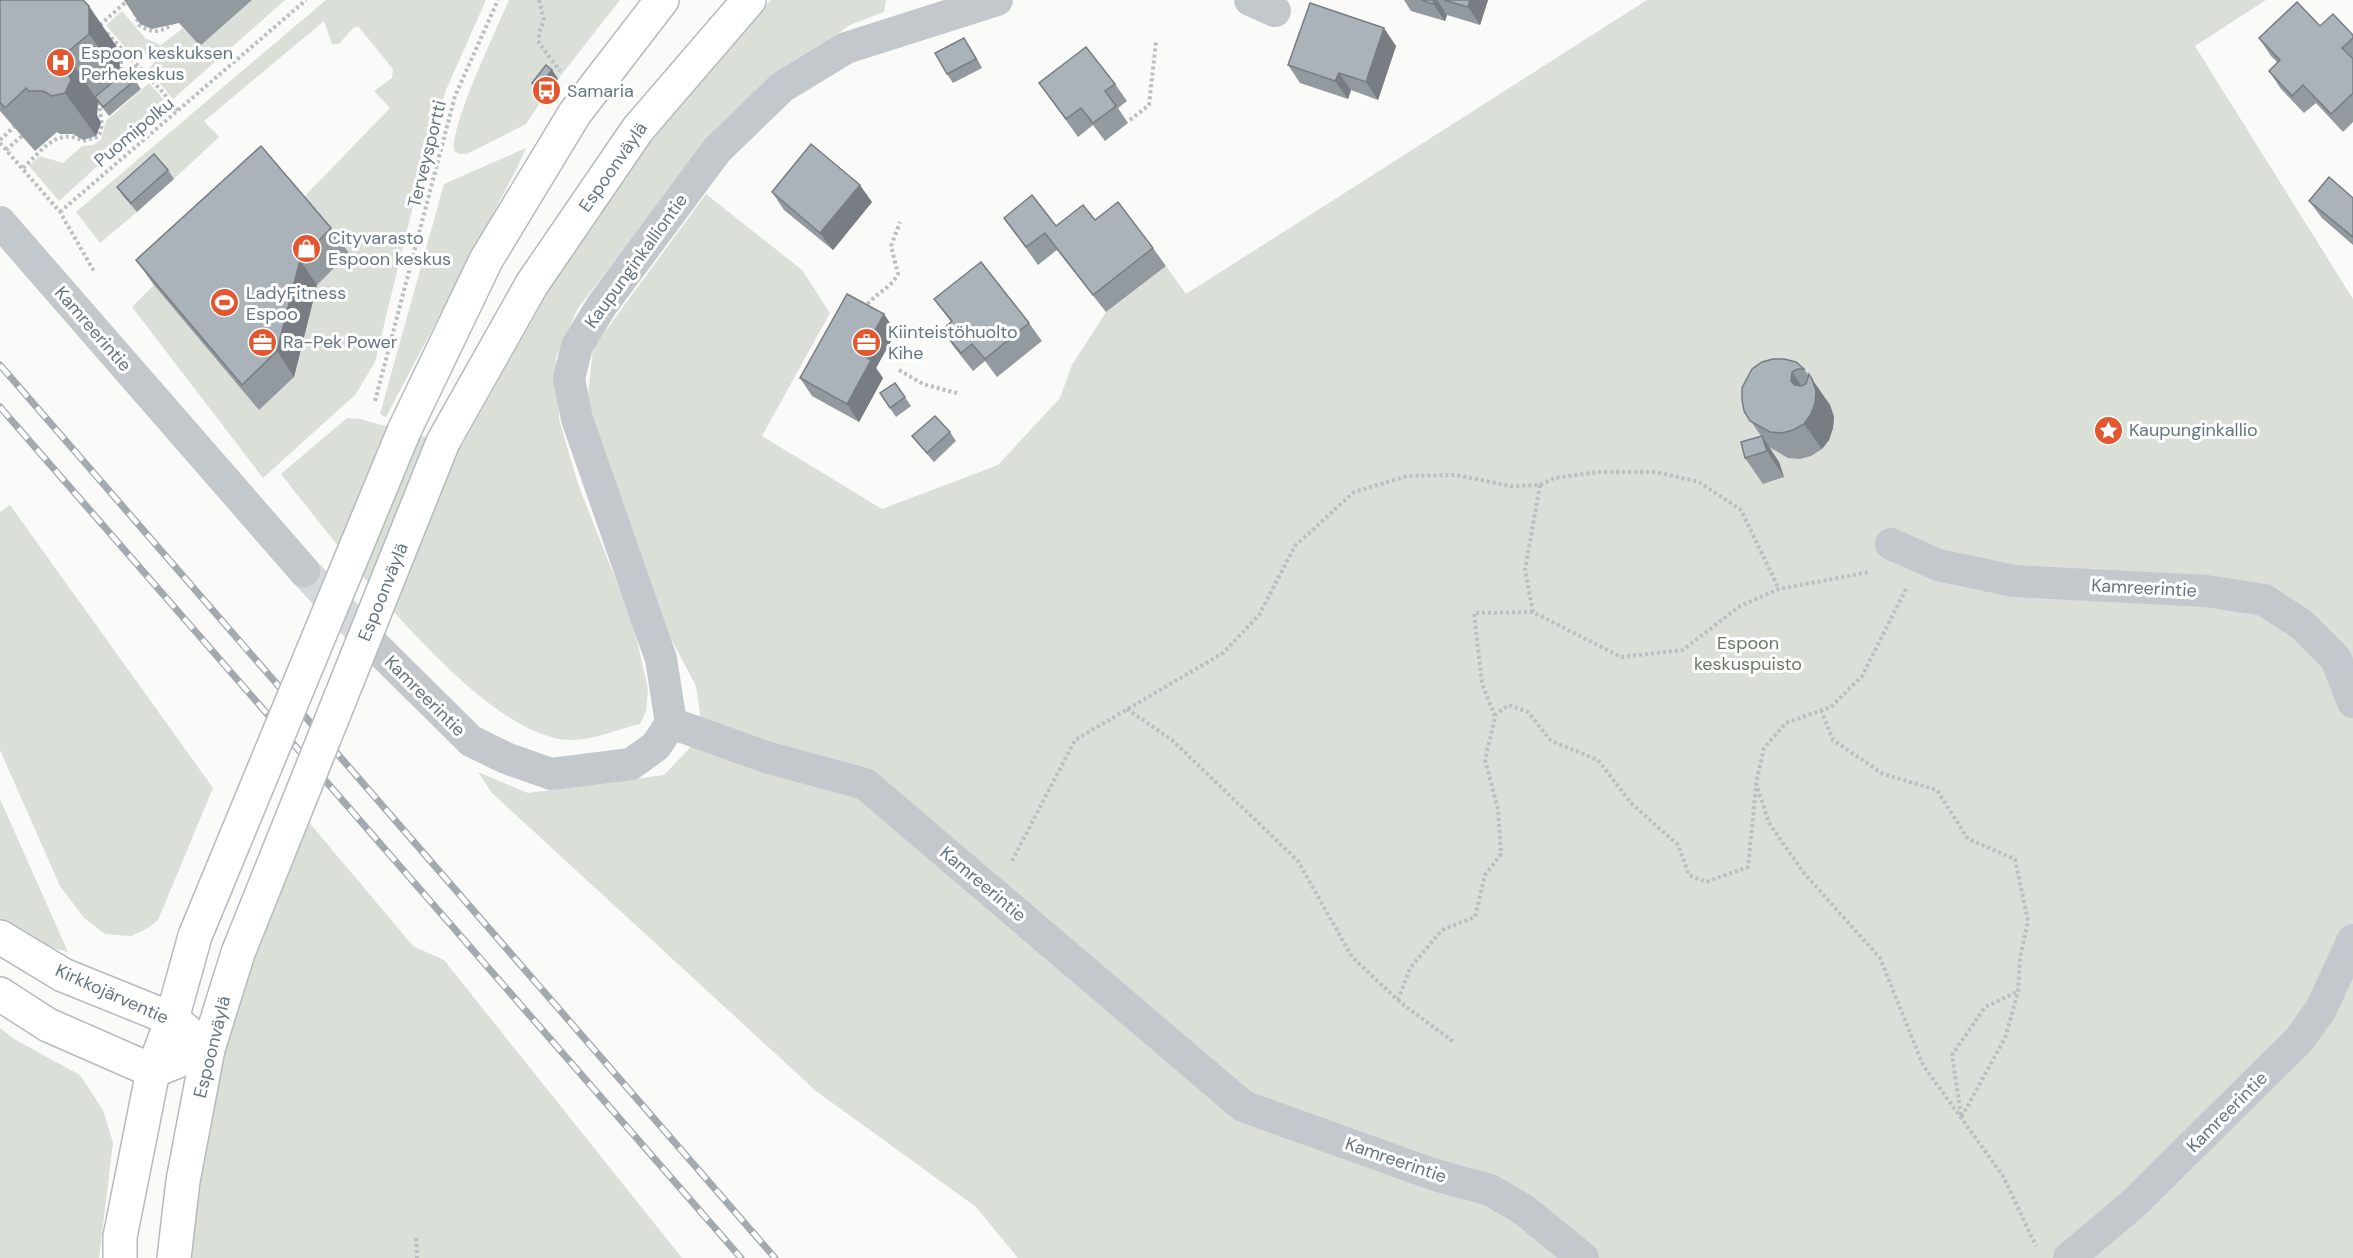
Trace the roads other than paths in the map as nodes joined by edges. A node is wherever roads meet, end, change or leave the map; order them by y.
1 (662, 0) edge
2 (749, 0) edge
3 (997, 0) edge
4 (0, 222) edge
5 (1907, 551) road end
6 (304, 571) tunnel mouth
7 (375, 646) tunnel mouth
8 (2353, 702) edge
9 (671, 723) junction
10 (0, 938) edge
11 (2353, 940) edge
12 (0, 994) edge
13 (172, 1018) junction
14 (208, 1050) junction
15 (153, 1071) junction
16 (120, 1258) edge
17 (174, 1258) edge
18 (1583, 1258) edge
19 (2069, 1258) edge

1 - 13 main road, bridge
2 - 14 main road, Espoonväylä, bridge
3 - 9 street, Kaupunginkalliontie
4 - 6 street, Kamreerintie
5 - 8 street, Kamreerintie
7 - 9 street, Kamreerintie
9 - 18 street, Kamreerintie
10 - 13 main road, Kirkkojärventie
11 - 19 street, Kamreerintie
12 - 15 main road
13 - 14 main road, Kirkkojärventie
13 - 15 main road
14 - 15 main road
14 - 17 main road, Espoonväylä
15 - 16 main road

